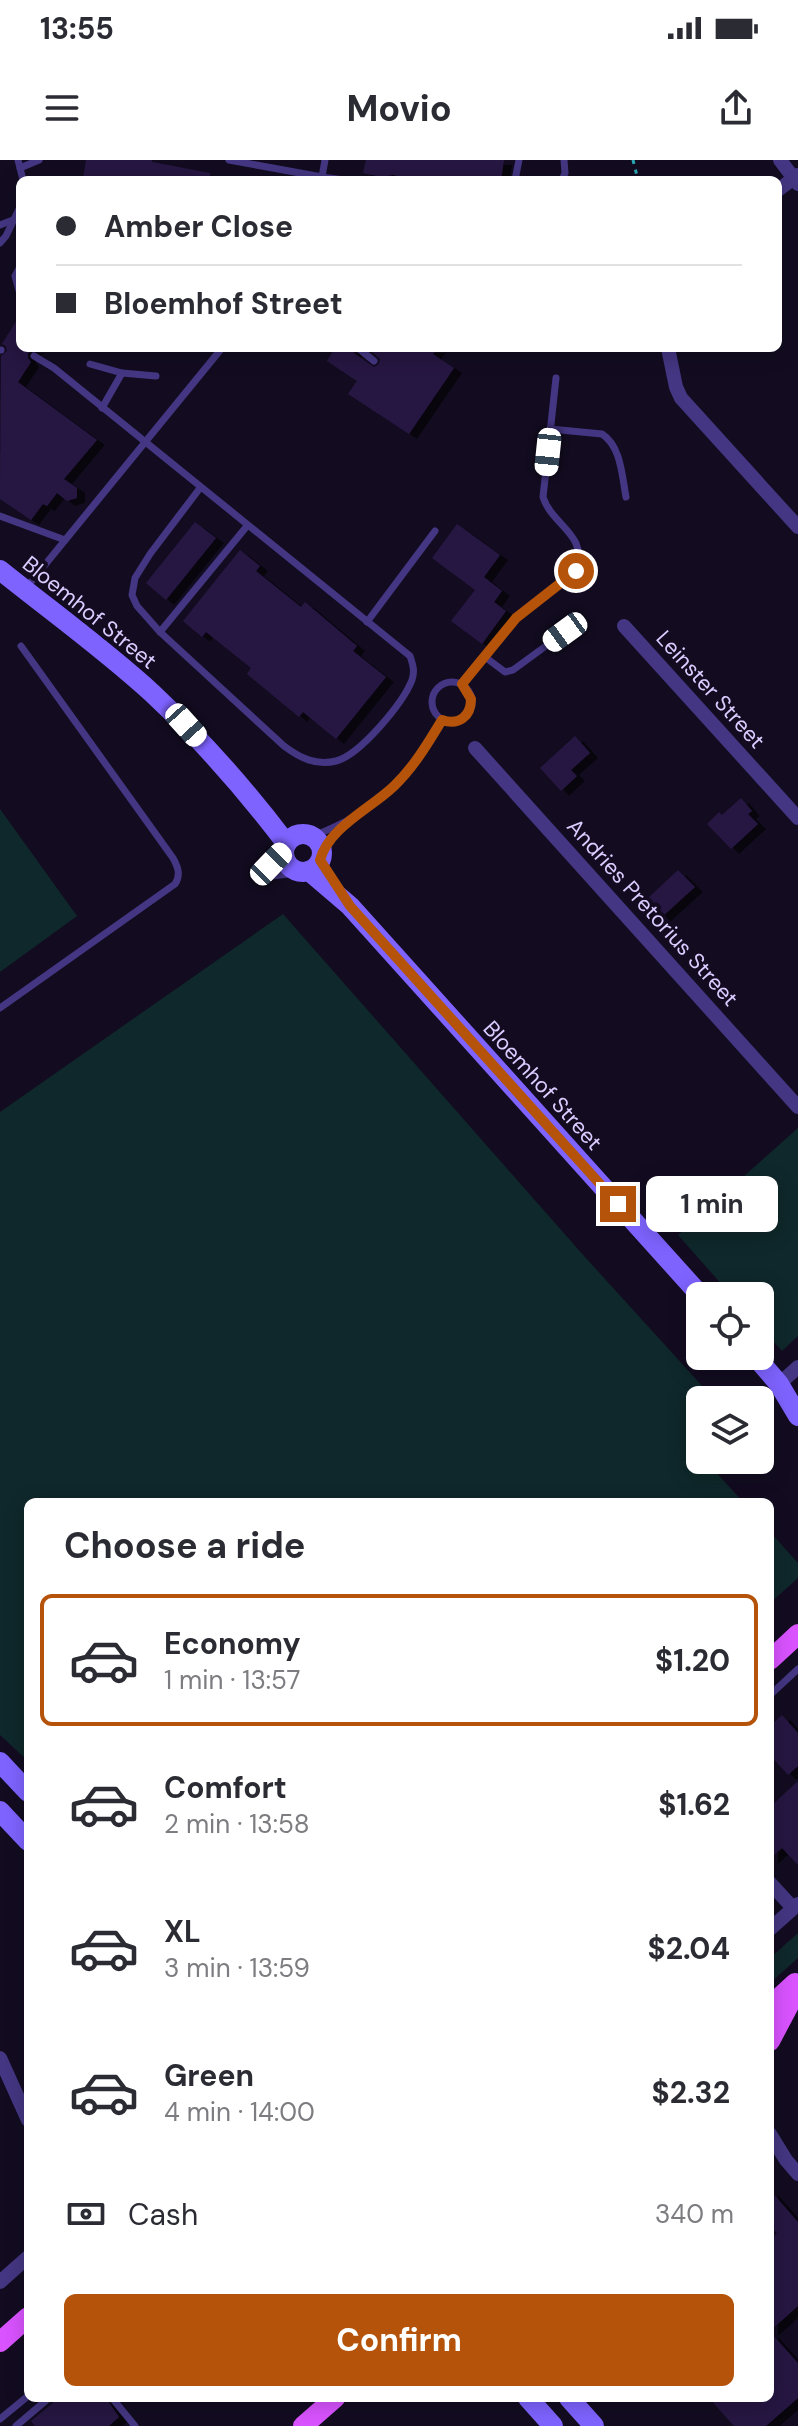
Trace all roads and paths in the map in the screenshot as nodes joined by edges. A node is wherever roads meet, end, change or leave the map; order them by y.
1 (39, 160) edge
2 (229, 160) edge
3 (780, 160) edge
4 (19, 164) edge
5 (312, 176) edge
6 (797, 179) edge
7 (16, 214) edge
8 (13, 220) junction
9 (0, 225) edge
10 (0, 243) edge
11 (219, 352) edge
12 (363, 352) edge
13 (669, 352) edge
14 (34, 356) dead end
15 (374, 361) dead end
16 (90, 364) dead end
17 (122, 373) junction
18 (156, 376) dead end
19 (556, 378) dead end
20 (102, 408) junction
21 (550, 429) junction
22 (144, 443) junction
23 (200, 488) junction
24 (626, 497) dead end
25 (0, 516) edge
26 (247, 526) junction
27 (798, 527) edge
28 (435, 531) dead end
29 (65, 540) junction
30 (0, 570) edge
31 (24, 590) junction
32 (367, 622) junction
33 (624, 626) dead end
34 (160, 632) junction
35 (565, 632) dead end
36 (21, 646) dead end
37 (485, 657) junction
38 (462, 684) junction
39 (442, 720) junction
40 (475, 748) dead end
41 (798, 818) edge
42 (344, 824) junction
43 (304, 852) junction
44 (0, 1008) edge
45 (798, 1107) edge
46 (688, 1282) edge
47 (798, 1367) edge
48 (766, 1370) edge
49 (787, 1396) edge
50 (798, 1416) edge
51 (798, 1634) edge
52 (774, 1656) edge
53 (798, 1669) edge
54 (774, 1691) edge
55 (0, 1762) edge
56 (24, 1788) edge
57 (0, 1811) edge
58 (24, 1837) edge
59 (774, 1887) edge
60 (795, 1906) edge
61 (774, 1925) edge
62 (798, 1980) edge
63 (798, 1988) edge
64 (774, 2002) edge
65 (774, 2033) edge
66 (0, 2058) edge
67 (24, 2111) edge
68 (774, 2140) edge
69 (774, 2152) edge
70 (786, 2160) junction
71 (798, 2174) edge
72 (24, 2261) edge
73 (0, 2282) edge
74 (24, 2321) edge
75 (0, 2342) edge
76 (24, 2399) edge
77 (44, 2402) edge
78 (115, 2402) edge
79 (330, 2402) edge
80 (532, 2402) edge
81 (573, 2402) edge
82 (0, 2419) edge
83 (130, 2424) edge
84 (16, 2426) edge
85 (303, 2426) edge
86 (553, 2426) edge
87 (594, 2426) edge

1 - 4 lane
2 - 5 lane
3 - 6 street
7 - 8 lane
8 - 9 lane
8 - 10 lane
11 - 22 lane
12 - 15 lane
13 - 27 street
14 - 20 lane
16 - 17 lane
17 - 18 lane
17 - 20 lane
19 - 21 lane
20 - 22 lane
21 - 24 lane
21 - 37 lane
22 - 23 lane
22 - 29 lane
23 - 26 lane
23 - 34 lane
25 - 29 lane
26 - 32 lane
26 - 34 lane
28 - 32 lane
29 - 31 lane
30 - 31 street, Bloemhof Street
31 - 43 street, Bloemhof Street
32 - 34 lane
33 - 41 street, Leinster Street
35 - 37 lane
36 - 44 lane
37 - 38 lane
38 - 39 lane
38 - 39 lane
39 - 42 lane
40 - 45 street, Andries Pretorius Street
42 - 43 lane
42 - 43 lane
43 - 46 street, Bloemhof Street
47 - 49 street
48 - 49 street
49 - 50 street
51 - 52 main road
53 - 54 lane
55 - 56 street
57 - 58 street
59 - 60 street
60 - 61 street
62 - 64 main road
63 - 65 main road
66 - 67 street
68 - 70 street
69 - 70 lane
70 - 71 street
72 - 73 street
74 - 75 main road
76 - 82 lane
77 - 84 lane
78 - 83 lane
79 - 85 main road
80 - 86 street
81 - 87 street

